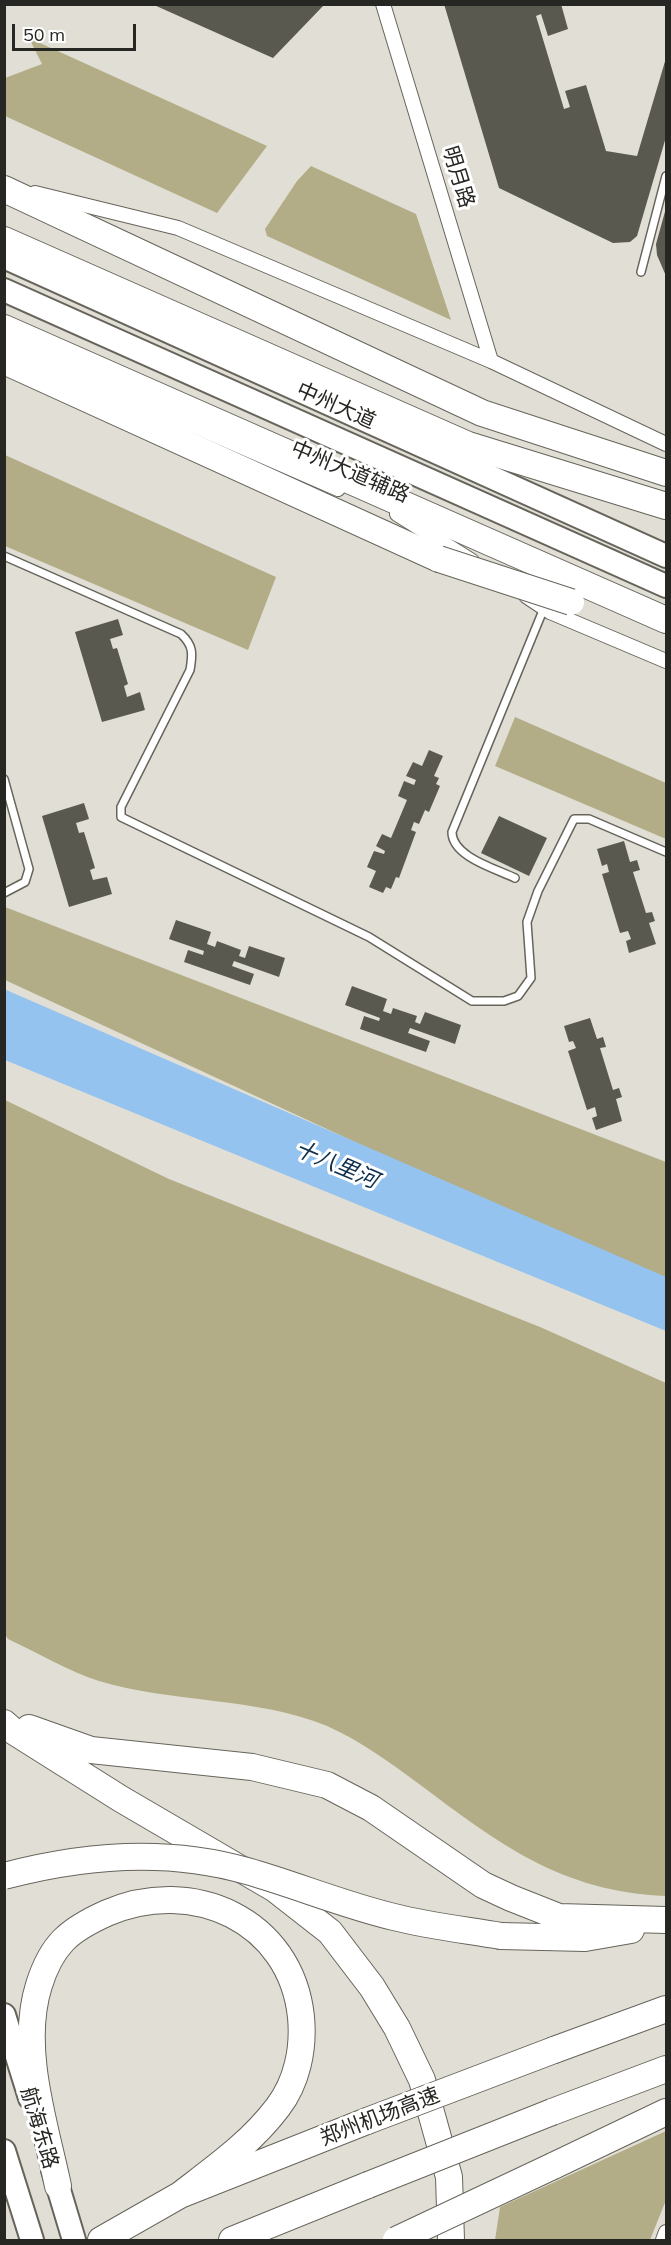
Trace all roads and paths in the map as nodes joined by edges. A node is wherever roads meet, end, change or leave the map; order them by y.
1 (397, 4) edge
2 (385, 11) edge
3 (666, 176) edge
4 (4, 187) edge
5 (4, 240) edge
6 (4, 257) edge
7 (641, 272) dead end
8 (4, 290) edge
9 (4, 328) edge
10 (4, 343) edge
11 (4, 361) edge
12 (492, 361) junction
13 (666, 444) edge
14 (666, 473) edge
15 (666, 506) edge
16 (4, 556) edge
17 (666, 556) edge
18 (666, 586) edge
19 (544, 608) junction
20 (666, 622) edge
21 (666, 661) edge
22 (4, 779) edge
23 (666, 852) edge
24 (515, 878) dead end
25 (4, 892) edge
26 (4, 1715) edge
27 (4, 1723) edge
28 (4, 1876) edge
29 (666, 1922) edge
30 (666, 2009) edge
31 (4, 2015) edge
32 (666, 2069) edge
33 (666, 2112) edge
34 (4, 2151) edge
35 (58, 2186) junction
36 (180, 2195) junction
37 (666, 2232) edge
38 (32, 2241) edge
39 (74, 2241) edge
40 (101, 2241) edge
41 (232, 2241) edge
42 (396, 2241) edge
43 (451, 2241) edge
44 (663, 2241) edge

1 - 2 street
2 - 12 street, 明月路
3 - 7 lane
4 - 12 street
4 - 14 highway
5 - 15 highway, 中州大道
6 - 17 main road, 中州大道
8 - 18 main road, 中州大道
9 - 20 highway
10 - 19 street, 中州大道辅路
11 - 20 highway, bridge
12 - 13 street
16 - 23 lane
19 - 21 street, 中州大道辅路
19 - 24 lane
22 - 25 lane
26 - 29 highway
27 - 43 highway
28 - 29 highway, bridge
30 - 36 highway, 郑州机场高速, bridge
31 - 35 main road, 航海东路
32 - 41 highway, bridge
33 - 42 highway, bridge
34 - 38 main road, 航海东路
35 - 36 highway
35 - 39 main road, 航海东路
36 - 40 highway, 郑州机场高速
37 - 44 street

